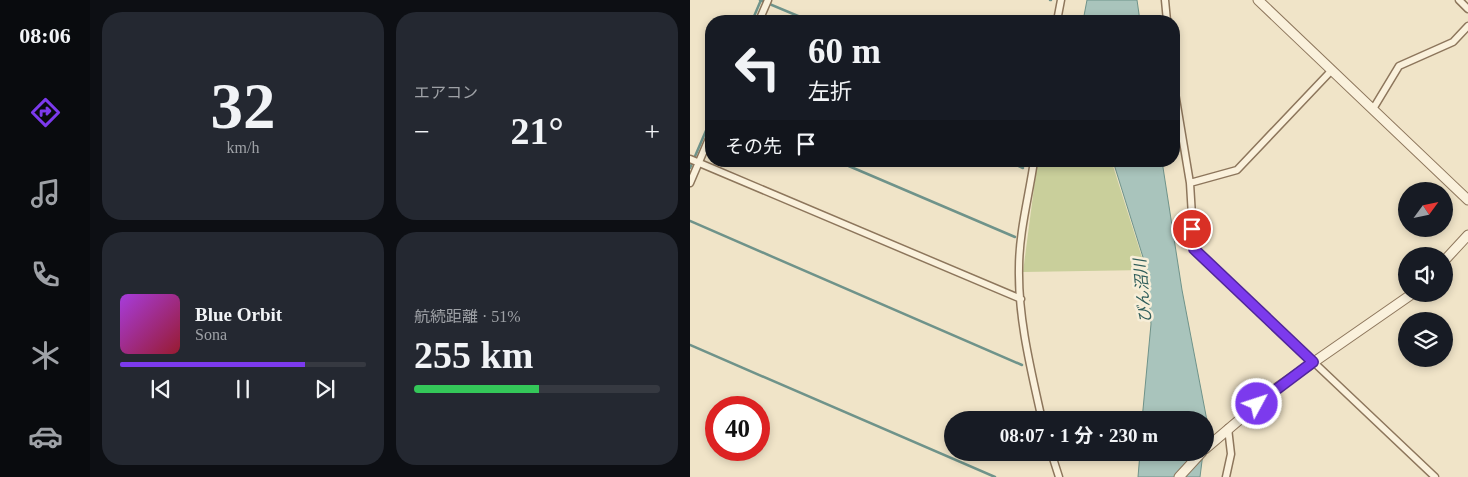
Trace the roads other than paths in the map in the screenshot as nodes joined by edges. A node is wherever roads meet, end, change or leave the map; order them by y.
1 (768, 0) edge
2 (1061, 0) edge
3 (1165, 0) edge
4 (1260, 1) edge
5 (1462, 1) edge
6 (1468, 9) edge
7 (762, 15) edge
8 (1058, 15) edge
9 (1166, 15) edge
10 (1468, 26) edge
11 (1331, 71) junction
12 (1373, 109) junction
13 (1180, 123) edge
14 (705, 148) edge
15 (690, 159) edge
16 (699, 162) junction
17 (705, 165) edge
18 (711, 167) edge
19 (1033, 167) edge
20 (690, 183) edge
21 (1190, 183) junction
22 (1468, 200) edge
23 (1468, 235) edge
24 (1453, 251) edge
25 (1021, 299) junction
26 (1400, 302) edge
27 (1313, 362) junction
28 (1040, 411) edge
29 (1228, 428) junction
30 (1214, 441) edge
31 (1054, 461) edge
32 (1194, 461) edge
33 (1228, 476) edge
34 (1059, 477) edge
35 (1179, 477) edge
36 (1435, 477) edge

1 - 7 street
2 - 8 street
3 - 9 street
4 - 11 street
5 - 6 street
10 - 12 street
11 - 12 street
11 - 21 street
12 - 22 street
13 - 21 street
14 - 16 street
15 - 16 street
16 - 17 street
16 - 20 street
18 - 25 street
19 - 25 street
21 - 27 street
23 - 24 street
25 - 28 street
26 - 27 street
27 - 29 street
27 - 36 street
29 - 30 street
29 - 33 street
31 - 34 street
32 - 35 street

